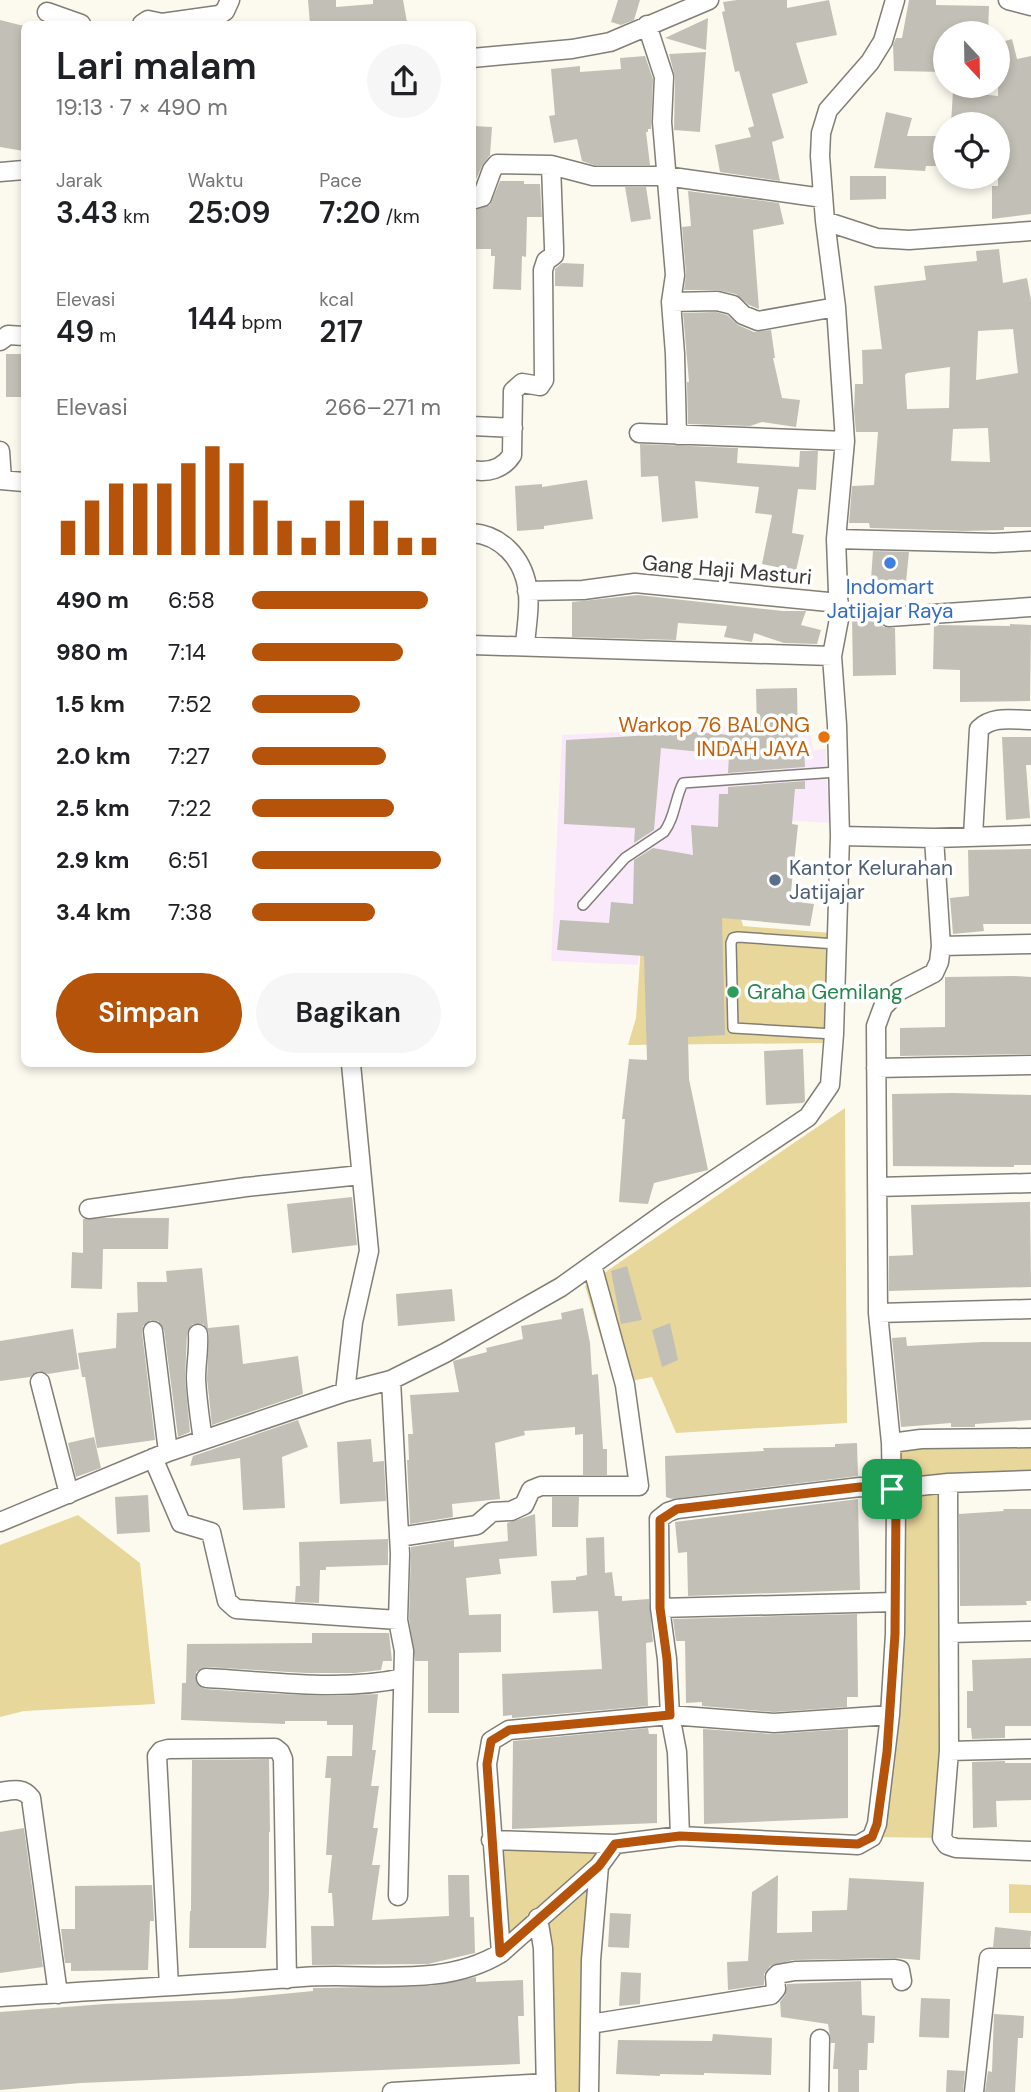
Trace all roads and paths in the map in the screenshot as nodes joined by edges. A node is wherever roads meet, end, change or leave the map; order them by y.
1 (230, 0) edge
2 (709, 0) edge
3 (895, 0) edge
4 (1007, 0) edge
5 (1031, 6) edge
6 (47, 12) dead end
7 (72, 21) edge
8 (176, 21) edge
9 (647, 25) junction
10 (476, 58) edge
11 (551, 165) junction
12 (21, 170) edge
13 (0, 172) edge
14 (665, 176) junction
15 (823, 198) junction
16 (476, 199) edge
17 (825, 221) junction
18 (1031, 231) edge
19 (671, 302) junction
20 (836, 307) junction
21 (21, 336) edge
22 (0, 341) edge
23 (476, 426) edge
24 (513, 428) junction
25 (639, 433) dead end
26 (677, 435) junction
27 (845, 441) junction
28 (0, 451) edge
29 (476, 470) edge
30 (1, 480) edge
31 (21, 482) edge
32 (476, 533) edge
33 (836, 539) junction
34 (1031, 541) edge
35 (527, 592) junction
36 (839, 603) junction
37 (1031, 607) edge
38 (889, 617) dead end
39 (476, 645) edge
40 (525, 646) junction
41 (832, 656) junction
42 (1031, 720) edge
43 (837, 772) junction
44 (1031, 835) edge
45 (839, 836) junction
46 (973, 836) junction
47 (934, 838) junction
48 (583, 905) dead end
49 (836, 944) junction
50 (1031, 944) edge
51 (941, 946) junction
52 (834, 1034) junction
53 (1031, 1065) edge
54 (351, 1067) edge
55 (876, 1068) junction
56 (361, 1175) junction
57 (1031, 1183) edge
58 (877, 1186) junction
59 (89, 1209) dead end
60 (592, 1265) junction
61 (1031, 1309) edge
62 (878, 1313) junction
63 (153, 1331) dead end
64 (198, 1334) dead end
65 (391, 1380) junction
66 (40, 1382) dead end
67 (345, 1392) junction
68 (1031, 1438) edge
69 (202, 1440) junction
70 (891, 1443) junction
71 (160, 1455) junction
72 (1031, 1480) edge
73 (948, 1483) junction
74 (892, 1489) junction
75 (69, 1494) junction
76 (0, 1522) edge
77 (399, 1537) junction
78 (894, 1602) junction
79 (660, 1608) junction
80 (398, 1620) junction
81 (1031, 1631) edge
82 (949, 1633) junction
83 (206, 1678) dead end
84 (403, 1678) junction
85 (670, 1715) junction
86 (890, 1715) junction
87 (1031, 1749) edge
88 (949, 1751) junction
89 (0, 1792) edge
90 (680, 1836) junction
91 (491, 1840) junction
92 (615, 1844) junction
93 (1031, 1851) edge
94 (599, 1866) junction
95 (398, 1896) dead end
96 (538, 1918) junction
97 (500, 1953) junction
98 (1031, 1958) edge
99 (287, 1979) junction
100 (902, 1981) dead end
101 (169, 1986) junction
102 (58, 1994) junction
103 (0, 1997) edge
104 (590, 2024) junction
105 (820, 2039) dead end
106 (546, 2087) edge
107 (392, 2092) edge
108 (589, 2092) edge
109 (818, 2092) edge
110 (974, 2092) edge

1 - 8 street
2 - 9 street
3 - 15 street
4 - 5 street
6 - 7 street
9 - 10 street
9 - 14 street
11 - 14 street
11 - 16 street
11 - 24 street
12 - 13 street
14 - 15 street
14 - 19 street
15 - 17 street
17 - 18 street
17 - 20 street
19 - 20 street
19 - 26 street
20 - 27 street
21 - 22 street
23 - 24 street
24 - 29 street
25 - 26 street
26 - 27 street
27 - 33 street
28 - 30 street
30 - 31 street
32 - 35 street
33 - 34 street
33 - 36 street
35 - 36 street, Gang Haji Masturi
35 - 40 street
36 - 41 street
37 - 38 street
39 - 40 street
40 - 41 street
41 - 43 street
42 - 46 street
43 - 45 street
43 - 48 lane
44 - 46 street
45 - 47 street
45 - 49 street
46 - 47 street
47 - 51 street
49 - 52 street
49 - 52 lane
50 - 51 street
51 - 55 street
52 - 60 street
53 - 55 street
54 - 56 street
55 - 58 street
56 - 59 street
56 - 67 street
57 - 58 street
58 - 62 street
60 - 65 street
60 - 77 street
61 - 62 street
62 - 70 street
63 - 71 street
64 - 69 street
65 - 67 street
65 - 77 street
66 - 75 street
67 - 69 street
68 - 70 street
69 - 71 street
70 - 74 street
71 - 75 street
71 - 80 street
72 - 73 street
73 - 74 street
73 - 82 street
74 - 78 street
74 - 79 street
75 - 76 street
77 - 80 street
78 - 79 street
78 - 86 street
79 - 85 street
80 - 84 street
81 - 82 street
82 - 88 street
83 - 84 street
84 - 95 street
85 - 86 street
85 - 90 street
85 - 91 street
86 - 90 street
87 - 88 street
88 - 93 street
89 - 102 street
90 - 92 street
91 - 92 street
91 - 97 street
92 - 94 street
94 - 96 street
94 - 104 street
96 - 97 street
96 - 106 street
97 - 99 street
98 - 110 street
99 - 101 street
99 - 101 street
100 - 104 street
101 - 102 street
102 - 103 street
104 - 108 street
105 - 109 street
106 - 107 street

